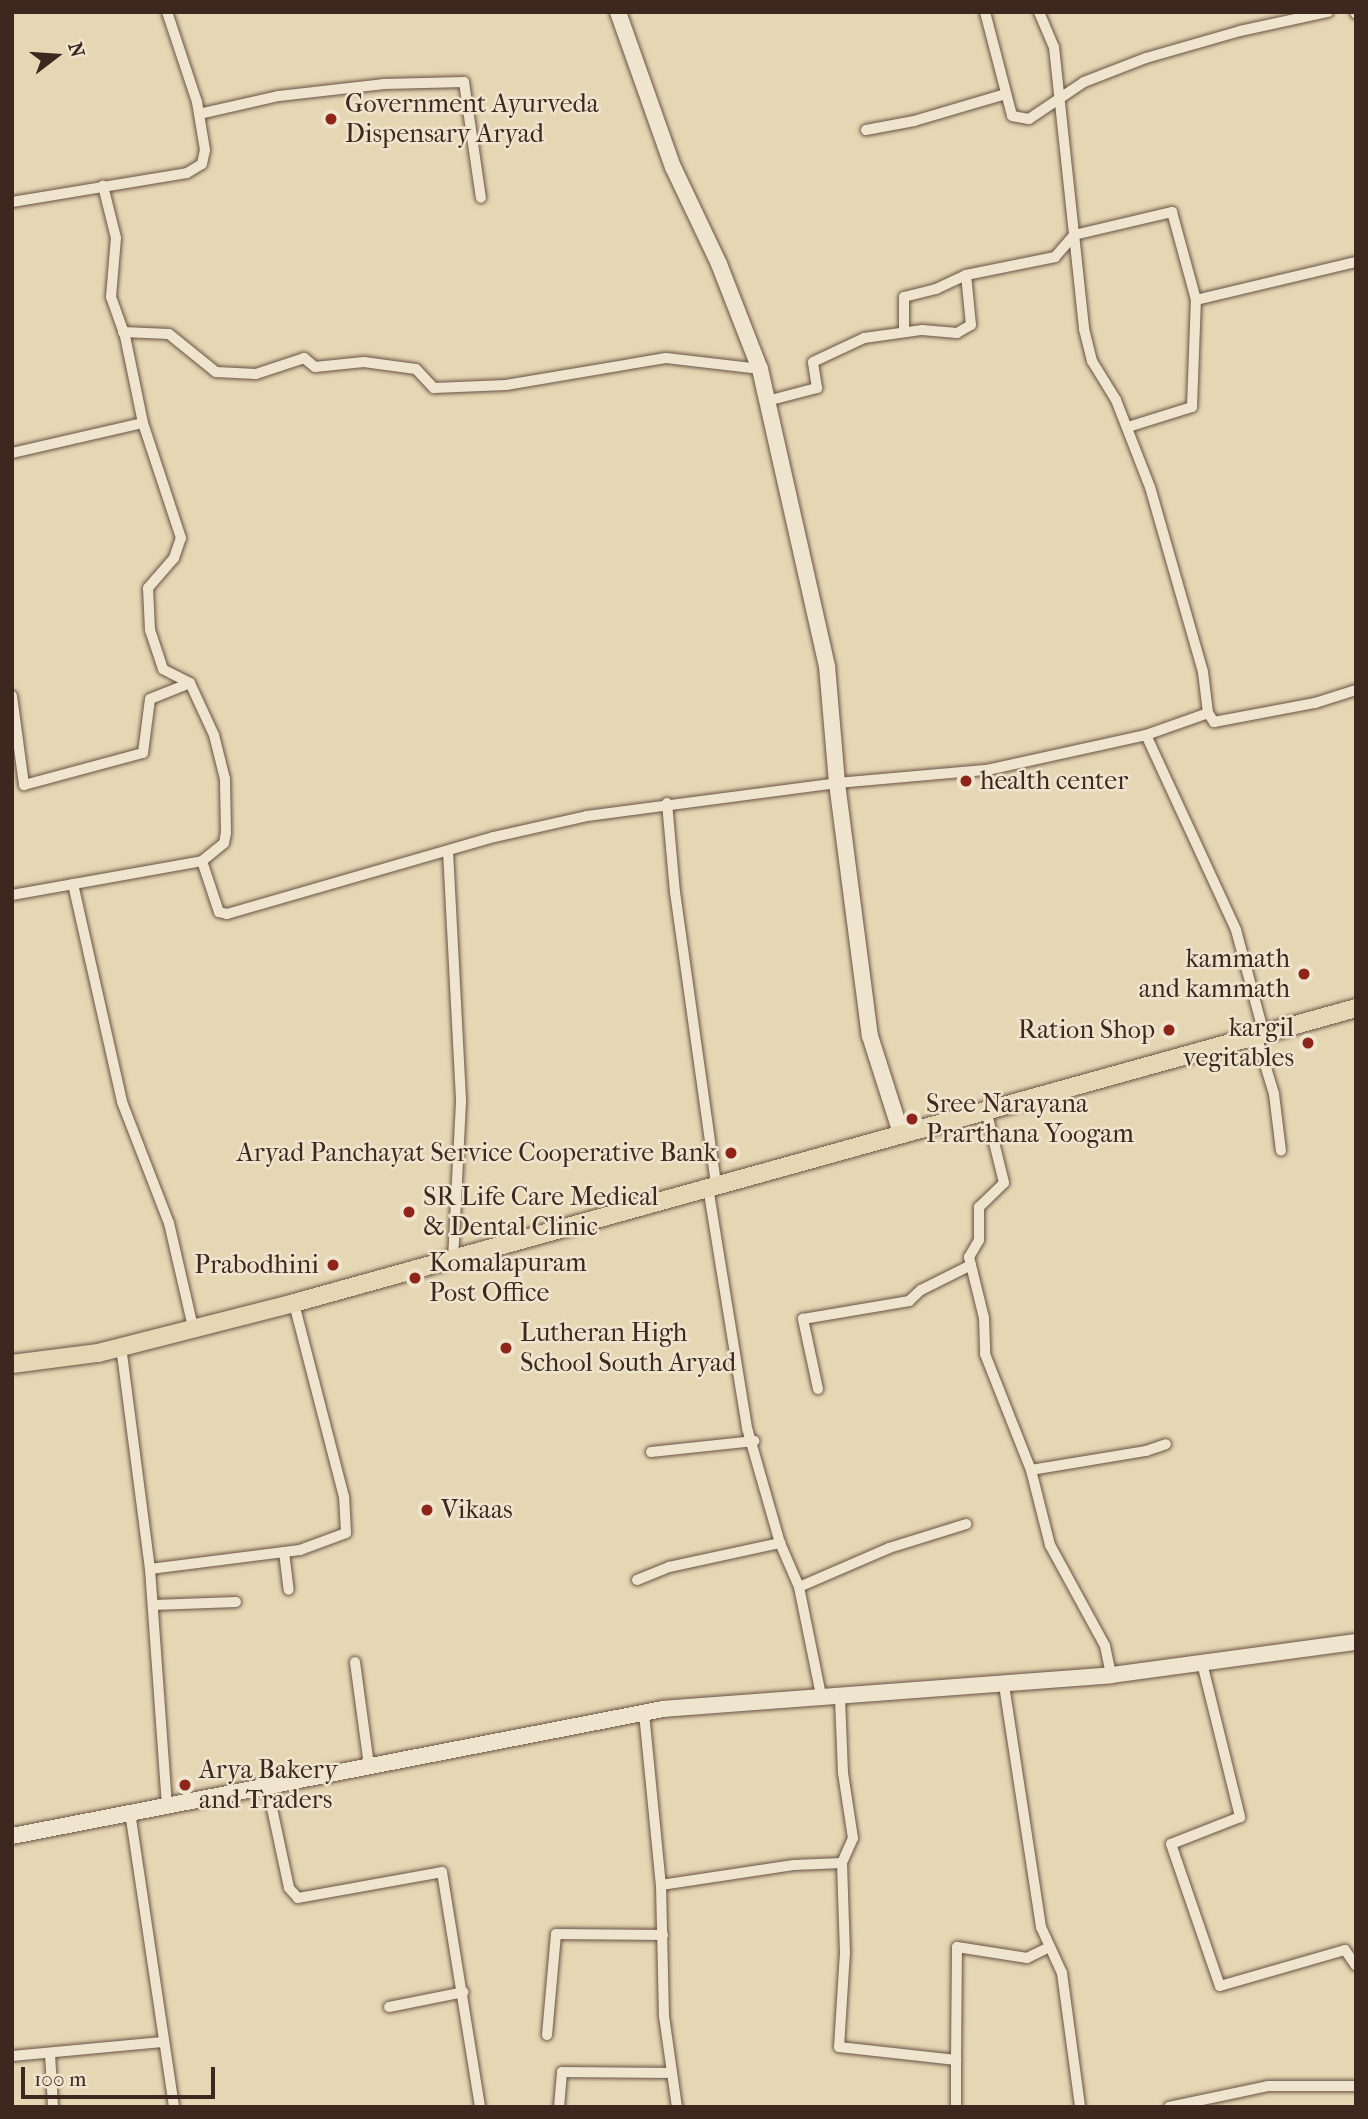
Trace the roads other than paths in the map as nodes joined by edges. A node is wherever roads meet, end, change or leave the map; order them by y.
1 (167, 12) edge
2 (618, 12) edge
3 (985, 12) edge
4 (1039, 12) edge
5 (1328, 12) edge
6 (1006, 94) junction
7 (1059, 102) junction
8 (199, 114) junction
9 (866, 130) dead end
10 (103, 186) junction
11 (481, 198) dead end
12 (12, 202) edge
13 (1074, 235) junction
14 (1356, 262) edge
15 (966, 275) junction
16 (1196, 300) junction
17 (123, 332) junction
18 (904, 332) junction
19 (760, 369) junction
20 (767, 401) junction
21 (143, 424) junction
22 (1128, 428) junction
23 (12, 453) edge
24 (190, 683) junction
25 (1356, 690) edge
26 (12, 696) edge
27 (1208, 713) junction
28 (1146, 735) junction
29 (837, 783) junction
30 (667, 803) junction
31 (448, 851) junction
32 (202, 861) junction
33 (73, 884) junction
34 (12, 895) edge
35 (1356, 1008) edge
36 (1260, 1035) junction
37 (986, 1110) junction
38 (901, 1133) junction
39 (1281, 1151) dead end
40 (712, 1185) junction
41 (453, 1258) junction
42 (971, 1265) junction
43 (294, 1303) junction
44 (192, 1327) junction
45 (121, 1346) junction
46 (12, 1364) edge
47 (818, 1389) dead end
48 (754, 1441) junction
49 (1166, 1444) dead end
50 (651, 1452) dead end
51 (1031, 1470) junction
52 (966, 1524) dead end
53 (780, 1544) junction
54 (284, 1552) junction
55 (150, 1569) junction
56 (637, 1580) dead end
57 (799, 1587) junction
58 (289, 1590) dead end
59 (236, 1602) dead end
60 (153, 1605) junction
61 (1356, 1642) edge
62 (355, 1662) dead end
63 (1202, 1663) junction
64 (1111, 1675) junction
65 (1004, 1685) junction
66 (840, 1698) junction
67 (822, 1700) junction
68 (644, 1713) junction
69 (369, 1765) junction
70 (267, 1785) junction
71 (167, 1805) junction
72 (130, 1812) junction
73 (12, 1836) edge
74 (842, 1863) junction
75 (661, 1885) junction
76 (663, 1935) junction
77 (1050, 1947) junction
78 (1356, 1966) edge
79 (464, 1992) junction
80 (389, 2007) dead end
81 (547, 2035) dead end
82 (162, 2042) junction
83 (50, 2053) junction
84 (12, 2056) edge
85 (956, 2060) junction
86 (670, 2073) junction
87 (1356, 2086) edge
88 (52, 2107) edge
89 (174, 2107) edge
90 (480, 2107) edge
91 (559, 2107) edge
92 (677, 2107) edge
93 (956, 2107) edge
94 (1080, 2107) edge
95 (1169, 2107) edge

1 - 8 street
2 - 19 main road
3 - 6 street
4 - 7 street
5 - 7 street
6 - 7 street
6 - 9 street
7 - 13 street
8 - 10 street
8 - 11 street
10 - 12 street
10 - 17 street
13 - 15 street
13 - 16 street
13 - 22 street
14 - 16 street
15 - 18 street
15 - 18 street
16 - 22 street
17 - 19 street
17 - 21 street
18 - 20 street
19 - 20 main road
20 - 29 main road
21 - 23 street
21 - 24 street
22 - 27 street
24 - 26 street
24 - 32 street
25 - 27 street
27 - 28 street
28 - 29 street
28 - 36 street
29 - 30 street
29 - 38 main road
30 - 31 street
30 - 40 street
31 - 32 street
31 - 41 street
32 - 33 street
33 - 34 street
33 - 44 street
35 - 36 main road
36 - 37 main road
36 - 39 street
37 - 38 main road
37 - 42 street
38 - 40 main road
40 - 41 main road
40 - 48 street
41 - 43 main road
42 - 47 street
42 - 51 street
43 - 44 main road
43 - 54 street
44 - 45 main road
45 - 46 main road
45 - 55 street
48 - 50 street
48 - 53 street
49 - 51 street
51 - 64 street
52 - 57 street
53 - 56 street
53 - 57 street
54 - 55 street
54 - 58 street
55 - 60 street
57 - 67 street
59 - 60 street
60 - 71 street
61 - 63 main road
62 - 69 street
63 - 64 main road
63 - 78 street
64 - 65 main road
65 - 66 main road
65 - 77 street
66 - 67 main road
66 - 74 street
67 - 68 main road
68 - 69 main road
68 - 75 street
69 - 70 main road
70 - 71 main road
70 - 79 street
71 - 72 main road
72 - 73 main road
72 - 82 street
74 - 75 street
74 - 85 street
75 - 76 street
76 - 81 street
76 - 86 street
77 - 85 street
77 - 94 street
79 - 80 street
79 - 90 street
82 - 83 street
82 - 89 street
83 - 84 street
83 - 88 street
85 - 93 street
86 - 91 street
86 - 92 street
87 - 95 street

